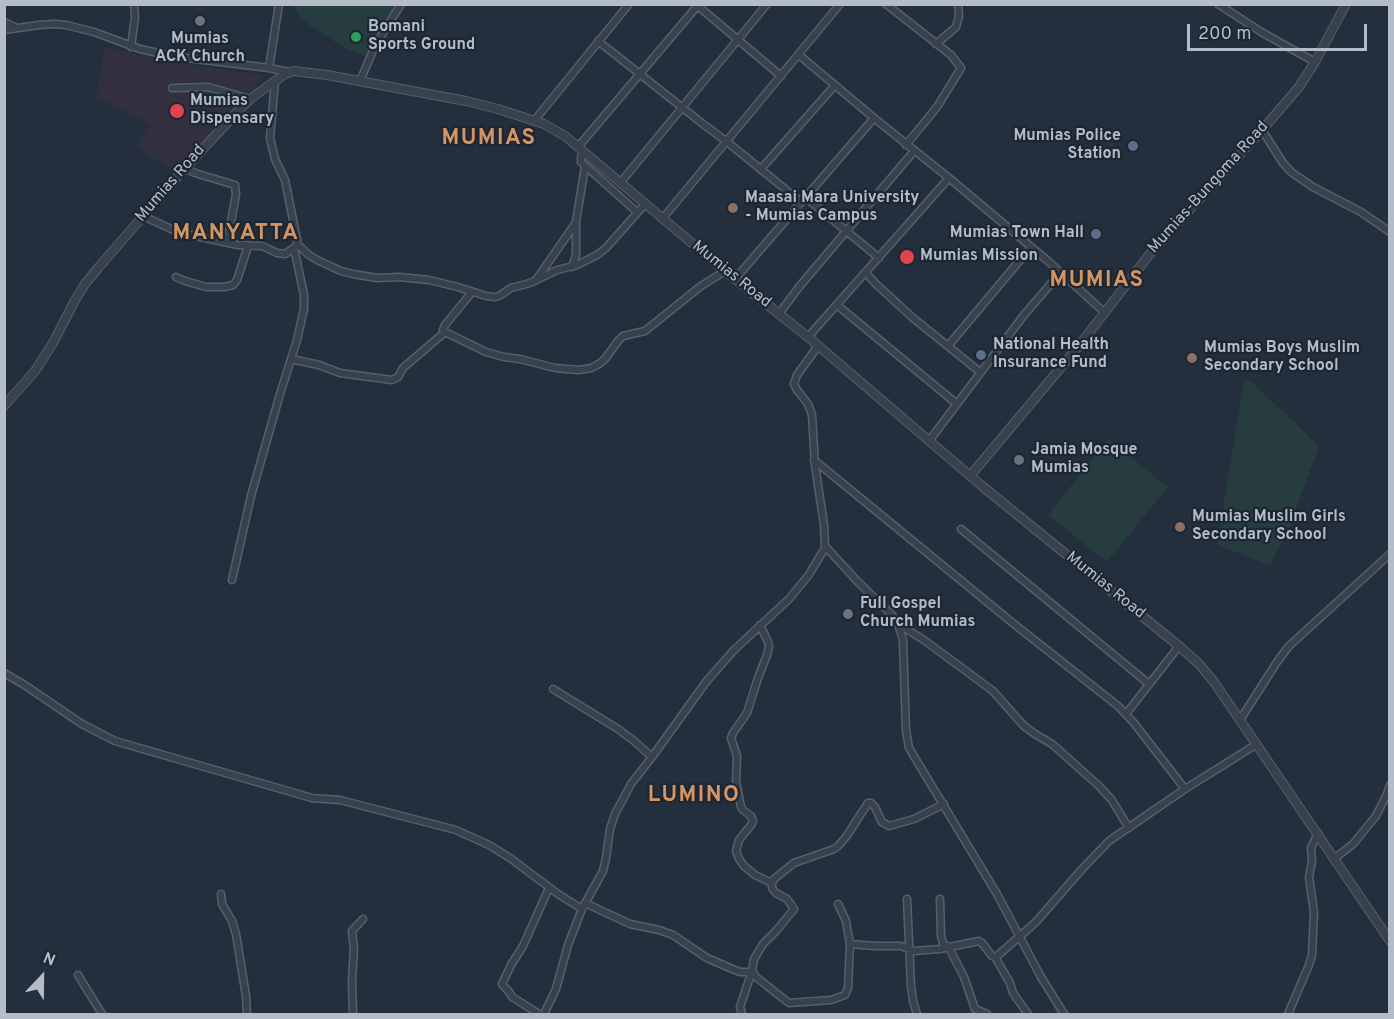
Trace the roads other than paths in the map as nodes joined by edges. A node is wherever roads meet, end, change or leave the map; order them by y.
1 (134, 4) edge
2 (279, 4) edge
3 (401, 4) edge
4 (629, 4) edge
5 (767, 4) edge
6 (840, 4) edge
7 (886, 4) edge
8 (958, 4) edge
9 (1218, 4) edge
10 (1346, 4) edge
11 (699, 5) edge
12 (4, 22) edge
13 (16, 28) junction
14 (4, 30) edge
15 (738, 39) junction
16 (598, 41) junction
17 (936, 44) junction
18 (131, 47) junction
19 (799, 55) junction
20 (1315, 62) junction
21 (269, 68) junction
22 (289, 72) junction
23 (641, 73) junction
24 (781, 76) junction
25 (275, 80) junction
26 (360, 81) junction
27 (836, 85) junction
28 (171, 87) dead end
29 (250, 99) junction
30 (682, 106) junction
31 (874, 118) junction
32 (534, 121) junction
33 (1262, 130) junction
34 (726, 141) junction
35 (906, 145) junction
36 (581, 149) junction
37 (914, 151) junction
38 (585, 166) junction
39 (185, 168) junction
40 (761, 169) junction
41 (948, 178) junction
42 (621, 182) junction
43 (803, 199) junction
44 (645, 204) junction
45 (637, 212) junction
46 (143, 216) junction
47 (663, 218) junction
48 (576, 222) junction
49 (847, 231) junction
50 (1389, 232) edge
51 (227, 242) junction
52 (248, 246) junction
53 (296, 247) junction
54 (1031, 247) junction
55 (879, 258) junction
56 (572, 267) junction
57 (725, 271) junction
58 (866, 273) junction
59 (1060, 273) junction
60 (176, 277) dead end
61 (735, 279) junction
62 (536, 280) junction
63 (472, 292) junction
64 (837, 305) junction
65 (779, 314) junction
66 (1105, 314) junction
67 (444, 332) junction
68 (808, 338) junction
69 (818, 346) junction
70 (948, 346) junction
71 (291, 358) junction
72 (980, 372) junction
73 (957, 404) junction
74 (4, 406) edge
75 (929, 441) junction
76 (814, 460) junction
77 (970, 476) junction
78 (961, 529) dead end
79 (825, 546) junction
80 (1389, 554) edge
81 (232, 580) dead end
82 (898, 624) junction
83 (760, 625) junction
84 (1179, 646) junction
85 (4, 673) edge
86 (1149, 684) junction
87 (553, 689) dead end
88 (1126, 714) junction
89 (1240, 720) junction
90 (1257, 744) junction
91 (652, 758) junction
92 (1389, 785) edge
93 (1185, 789) junction
94 (944, 804) junction
95 (1129, 828) junction
96 (1318, 834) junction
97 (1334, 859) junction
98 (772, 883) junction
99 (549, 888) junction
100 (221, 894) dead end
101 (907, 899) dead end
102 (940, 899) dead end
103 (838, 904) dead end
104 (583, 906) junction
105 (363, 919) dead end
106 (1020, 935) junction
107 (1389, 941) edge
108 (850, 945) junction
109 (946, 947) junction
110 (909, 948) junction
111 (995, 957) junction
112 (752, 972) junction
113 (78, 975) dead end
114 (102, 1014) edge
115 (247, 1014) edge
116 (353, 1014) edge
117 (538, 1014) edge
118 (544, 1014) edge
119 (742, 1014) edge
120 (917, 1014) edge
121 (987, 1014) edge
122 (1028, 1014) edge
123 (1064, 1014) edge
124 (1288, 1014) edge

1 - 18 street
2 - 21 street
3 - 26 street
4 - 16 street
5 - 15 street
6 - 19 street
7 - 17 street
8 - 17 street
9 - 20 street
10 - 20 street, Mumias-Bungoma Road
11 - 15 street
11 - 23 street
12 - 13 street
13 - 14 street
13 - 18 street
15 - 24 street
15 - 30 street
16 - 23 street
16 - 32 street
17 - 35 street
18 - 21 street
19 - 24 street
19 - 27 street
20 - 33 street, Mumias-Bungoma Road
21 - 22 street
22 - 25 street, Mumias Road
22 - 26 street, Mumias Road
23 - 30 street
23 - 36 street
24 - 34 street
25 - 29 street, Mumias Road
25 - 53 street
26 - 32 street, Mumias Road
27 - 31 street
27 - 40 street
28 - 29 street
29 - 39 street, Mumias Road
30 - 34 street
30 - 42 street
31 - 35 street
31 - 43 street
32 - 36 street, Mumias Road
33 - 50 street
33 - 66 street, Mumias-Bungoma Road
34 - 40 street
34 - 47 street
35 - 37 street
36 - 38 street
36 - 42 street, Mumias Road
37 - 41 street
37 - 49 street
38 - 45 street
38 - 48 street
39 - 46 street, Mumias Road
39 - 51 street
40 - 43 street
41 - 54 street
41 - 55 street
42 - 44 street, Mumias Road
43 - 49 street
43 - 61 street
44 - 45 street
44 - 47 street, Mumias Road
45 - 56 street
46 - 51 street
46 - 74 street, Mumias Road
47 - 57 street, Mumias Road
48 - 56 street
48 - 62 street
49 - 55 street
49 - 65 street
51 - 52 street
52 - 53 street
52 - 60 street
53 - 63 street
53 - 71 street
54 - 59 street
54 - 70 street
55 - 58 street
56 - 62 street
57 - 61 street, Mumias Road
57 - 67 street
58 - 64 street
58 - 70 street
59 - 66 street
59 - 72 street
61 - 65 street, Mumias Road
62 - 63 street
63 - 67 street
64 - 68 street
64 - 73 street
65 - 68 street, Mumias Road
66 - 77 street, Mumias-Bungoma Road
67 - 71 street
68 - 69 street, Mumias Road
69 - 75 street, Mumias Road
69 - 76 street
70 - 72 street
71 - 81 street
72 - 73 street
73 - 75 street
75 - 77 street, Mumias Road
76 - 79 street
76 - 88 street
77 - 84 street, Mumias Road
78 - 86 street
79 - 82 street
79 - 83 street
80 - 89 street
82 - 94 street
82 - 95 street
83 - 91 street
83 - 98 street
84 - 86 street
84 - 89 street, Mumias Road
85 - 99 street
86 - 88 street
87 - 91 street
88 - 93 street
89 - 90 street, Mumias Road
90 - 93 street
90 - 96 street, Mumias Road
91 - 104 street
92 - 97 street
93 - 95 street
94 - 98 street
94 - 106 street
95 - 106 street
96 - 97 street, Mumias Road
96 - 124 street
97 - 107 street, Mumias Road
98 - 112 street
99 - 104 street
99 - 117 street
100 - 115 street
101 - 110 street
102 - 109 street
103 - 108 street
104 - 112 street
104 - 118 street
105 - 116 street
106 - 111 street
106 - 123 street
108 - 110 street
108 - 112 street
109 - 110 street
109 - 111 street
109 - 121 street
110 - 120 street
111 - 122 street
112 - 119 street
113 - 114 street

